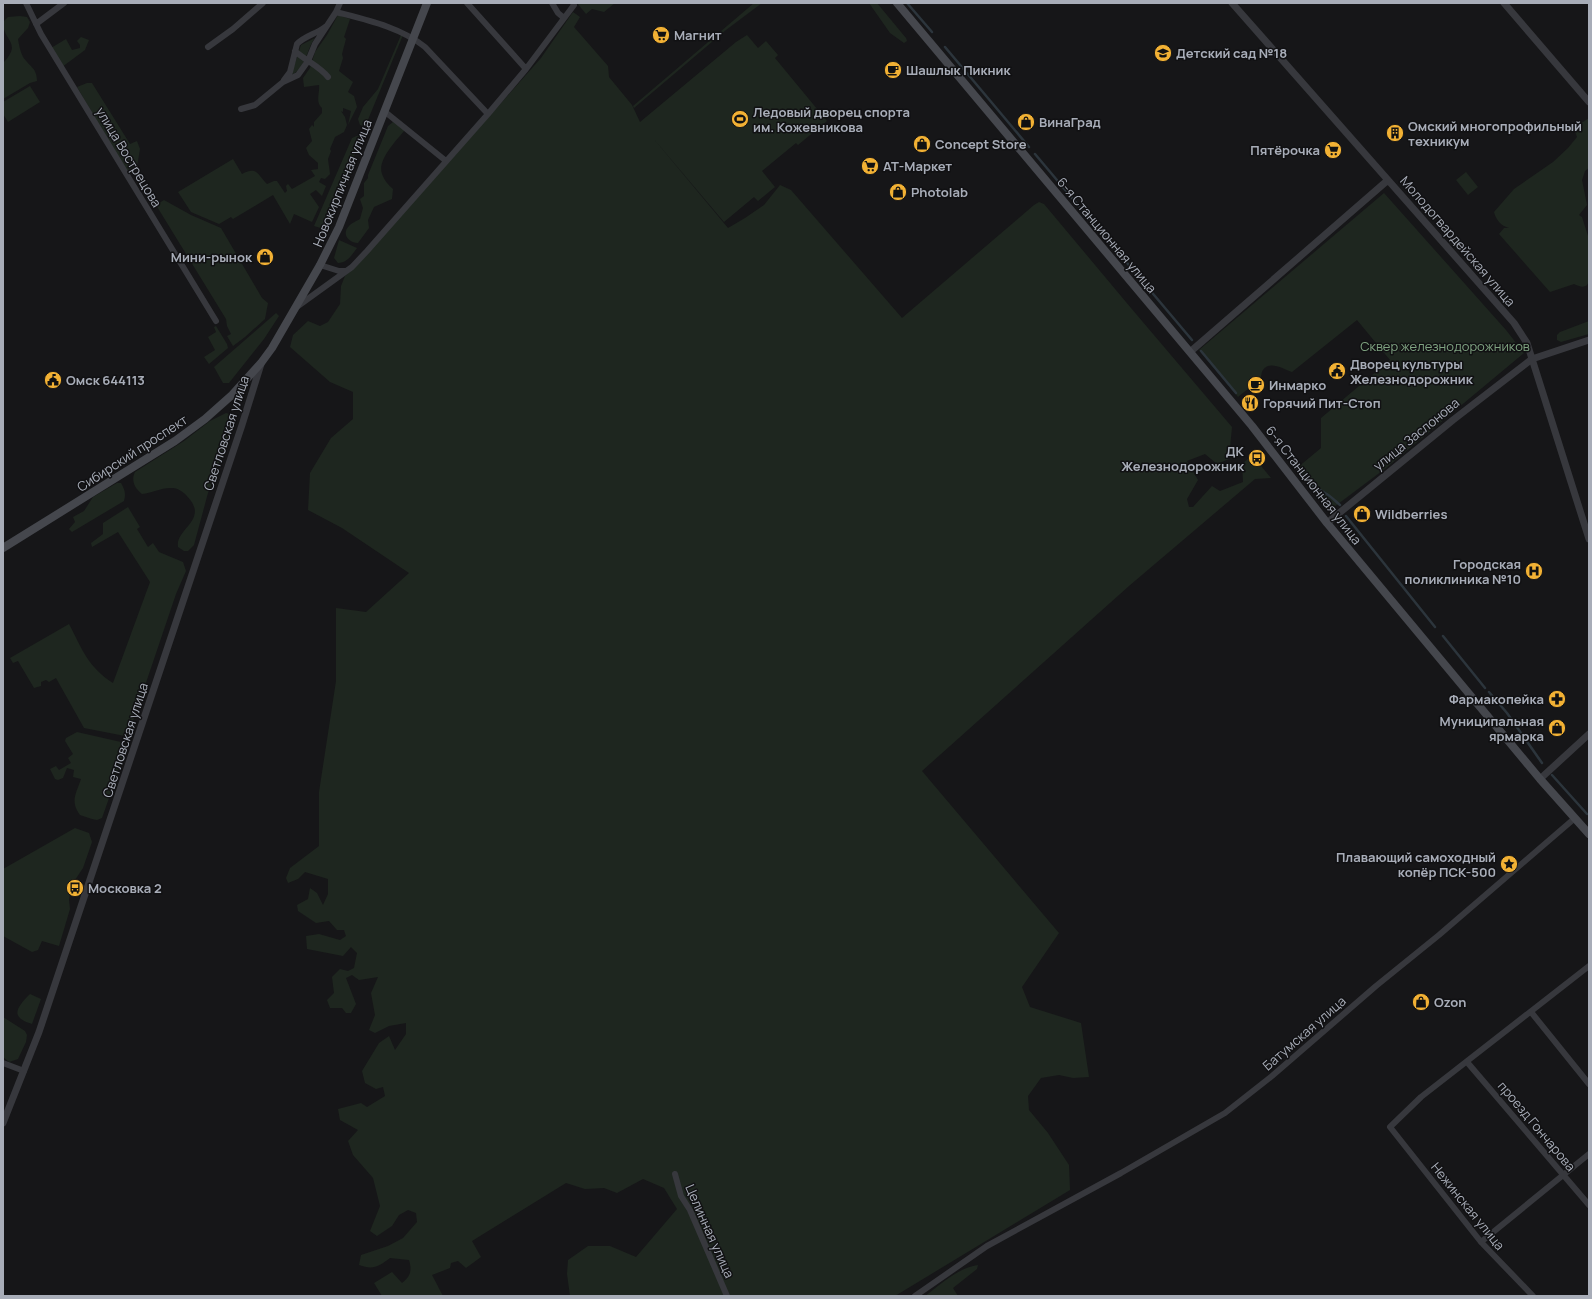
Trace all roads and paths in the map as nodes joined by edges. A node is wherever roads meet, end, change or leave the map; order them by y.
1 (26, 3) edge
2 (64, 3) edge
3 (263, 3) edge
4 (340, 3) edge
5 (428, 3) edge
6 (467, 3) edge
7 (552, 3) edge
8 (573, 3) edge
9 (897, 3) edge
10 (1232, 3) edge
11 (1504, 3) edge
12 (336, 12) junction
13 (564, 18) junction
14 (330, 23) junction
15 (36, 24) junction
16 (414, 38) junction
17 (208, 47) dead end
18 (295, 51) junction
19 (308, 61) junction
20 (526, 69) junction
21 (328, 77) dead end
22 (283, 82) junction
23 (1589, 102) edge
24 (241, 109) dead end
25 (384, 111) junction
26 (488, 114) junction
27 (446, 161) junction
28 (1388, 180) junction
29 (320, 265) junction
30 (345, 271) junction
31 (296, 307) junction
32 (216, 321) dead end
33 (1589, 340) edge
34 (1190, 352) junction
35 (1532, 359) junction
36 (261, 363) junction
37 (1327, 523) junction
38 (1589, 539) edge
39 (3, 548) edge
40 (1589, 734) edge
41 (1540, 779) junction
42 (1575, 818) junction
43 (1589, 834) edge
44 (1589, 967) edge
45 (1531, 1012) junction
46 (1468, 1062) junction
47 (3, 1064) edge
48 (24, 1071) junction
49 (1589, 1084) edge
50 (3, 1123) edge
51 (1589, 1154) edge
52 (675, 1174) dead end
53 (1564, 1176) junction
54 (1589, 1205) edge
55 (1481, 1242) junction
56 (727, 1296) edge
57 (915, 1296) edge
58 (1533, 1296) edge

1 - 15 street, улица Вострецова
2 - 15 street
3 - 17 street
4 - 12 street
5 - 16 main road, Новокирпичная улица
6 - 20 street
7 - 13 street
8 - 13 street
9 - 34 main road, 6-я Станционная улица
10 - 28 street, Молодогвардейская улица
11 - 23 street
12 - 14 street
12 - 16 street
13 - 20 street
14 - 18 street
14 - 19 street
15 - 32 street, улица Вострецова
16 - 25 main road, Новокирпичная улица
16 - 26 street
18 - 19 street
18 - 22 street
19 - 21 street
19 - 22 street
20 - 26 street
22 - 24 street
25 - 27 street
25 - 29 main road, Новокирпичная улица
26 - 27 street
27 - 30 street
28 - 34 street
28 - 35 street, Молодогвардейская улица
29 - 30 street
29 - 31 main road, Новокирпичная улица
30 - 31 street
31 - 36 main road, Новокирпичная улица
33 - 35 street, улица Заслонова
34 - 37 main road, 6-я Станционная улица
35 - 37 street, улица Заслонова
35 - 38 street, Молодогвардейская улица
36 - 39 main road, Сибирский проспект
36 - 48 street, Светловская улица
37 - 41 main road, 6-я Станционная улица
40 - 41 street
41 - 42 main road, 6-я Станционная улица
42 - 43 main road, 6-я Станционная улица
42 - 57 street, Батумская улица
44 - 45 street
45 - 46 street
45 - 49 street
46 - 53 street, проезд Гончарова
46 - 55 street, Нежинская улица
47 - 48 street
48 - 50 street, Светловская улица
51 - 53 street
52 - 56 street, Целинная улица
53 - 54 street, проезд Гончарова
53 - 55 street
55 - 58 street, Нежинская улица

